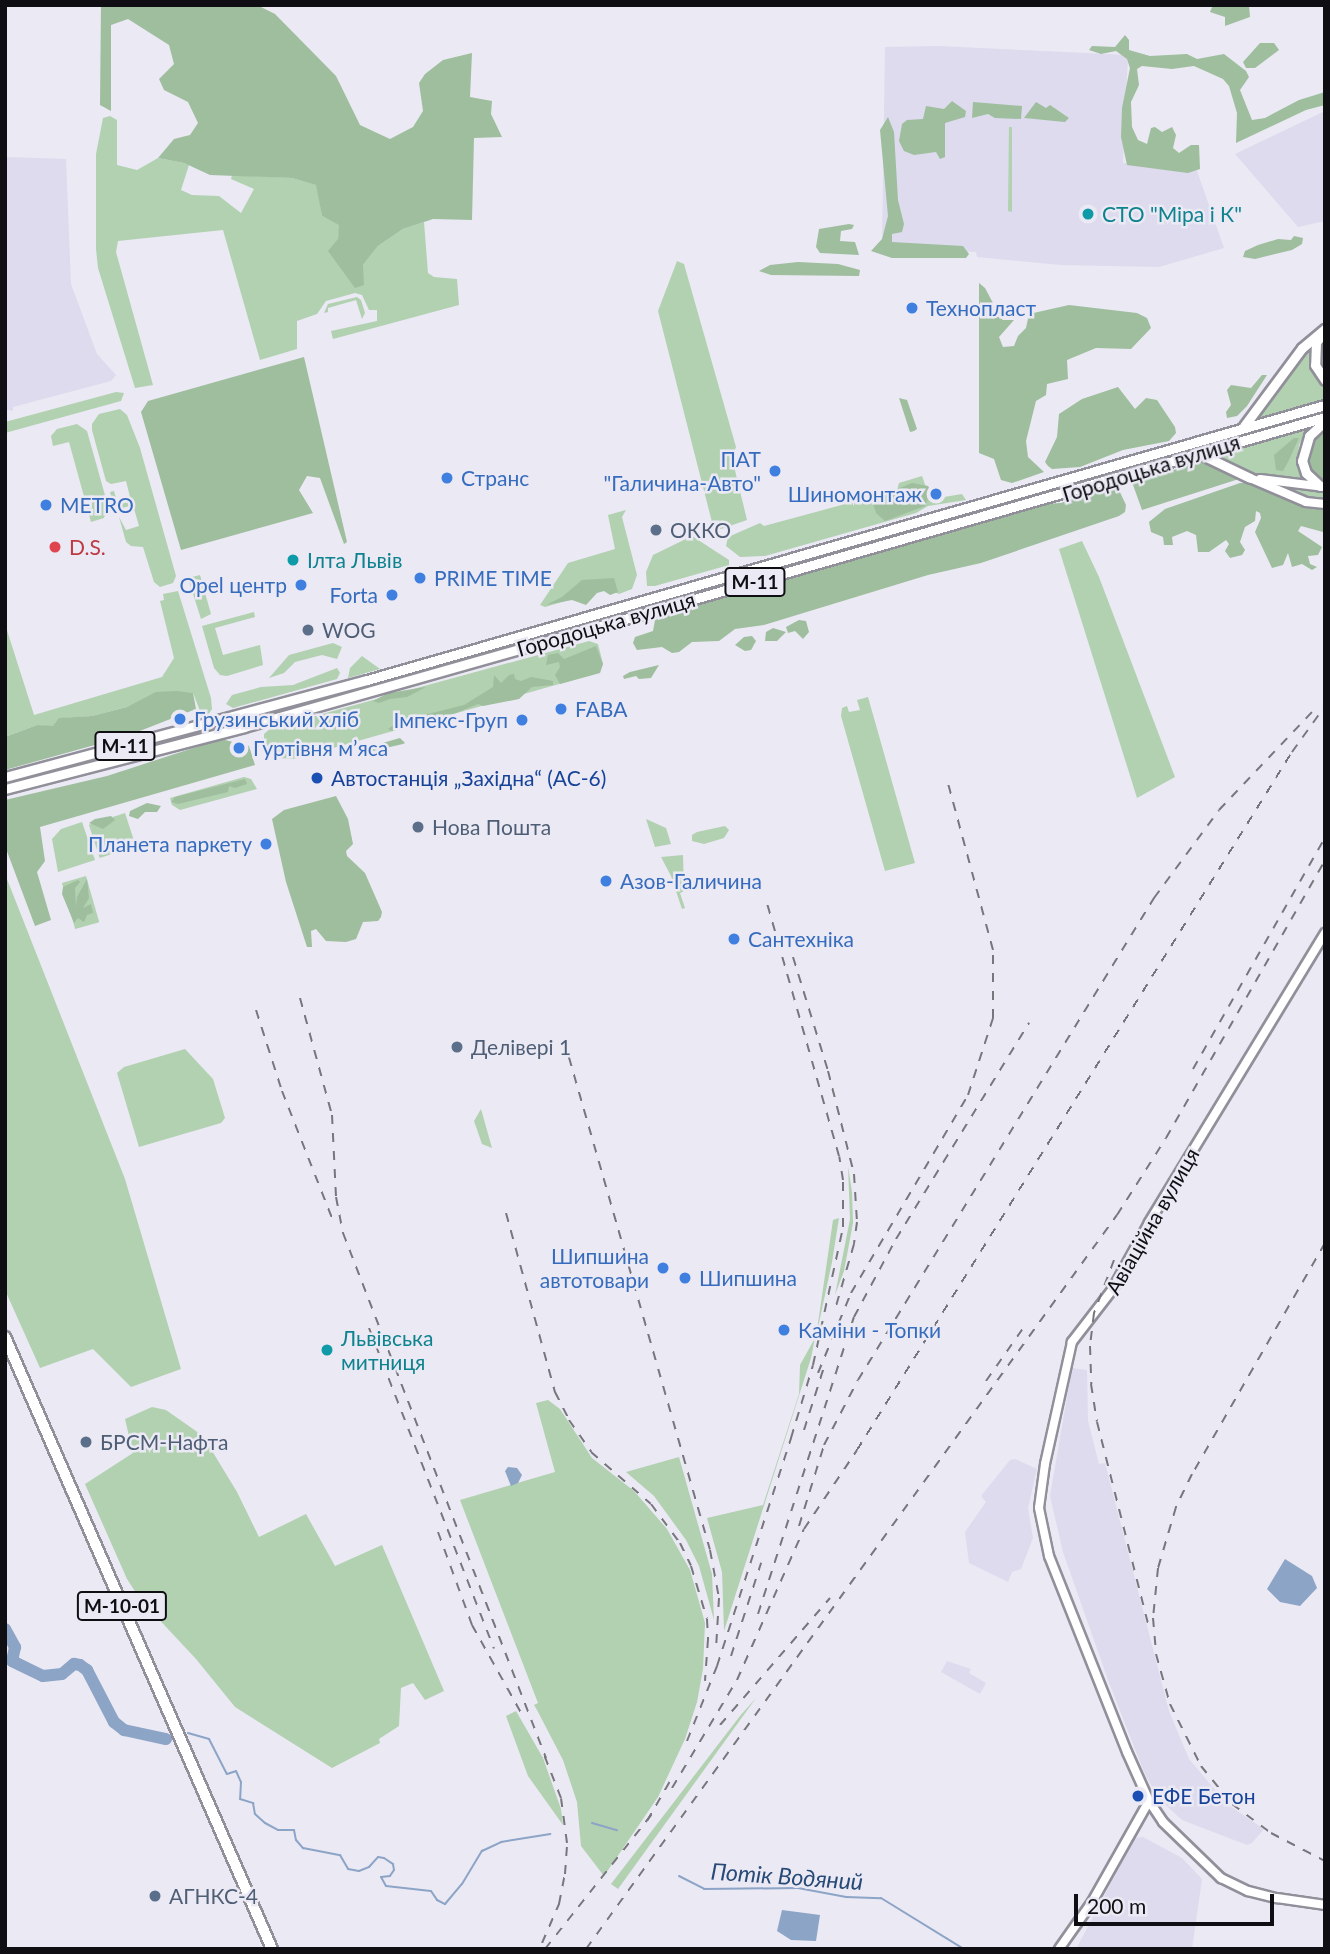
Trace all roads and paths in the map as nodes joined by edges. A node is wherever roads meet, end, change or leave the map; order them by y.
1 (1325, 330) edge
2 (1325, 380) edge
3 (1325, 405) edge
4 (1325, 419) edge
5 (1244, 426) junction
6 (1200, 454) junction
7 (1250, 478) junction
8 (1322, 486) edge
9 (1325, 504) edge
10 (5, 776) edge
11 (5, 789) edge
12 (1325, 933) edge
13 (5, 1337) edge
14 (1149, 1801) junction
15 (1325, 1905) edge
16 (272, 1949) edge
17 (1059, 1949) edge

1 - 2 main road
1 - 5 main road
3 - 5 main road, Городоцька вулиця / М-11
4 - 6 main road, Городоцька вулиця / М-11
4 - 8 main road
5 - 10 main road, Городоцька вулиця / М-11
6 - 7 main road
6 - 11 main road, Городоцька вулиця / М-11
7 - 8 street
7 - 9 street
12 - 14 street, Авіаційна вулиця
13 - 16 highway, М-10-01
14 - 15 street, Авіаційна вулиця
14 - 17 street

